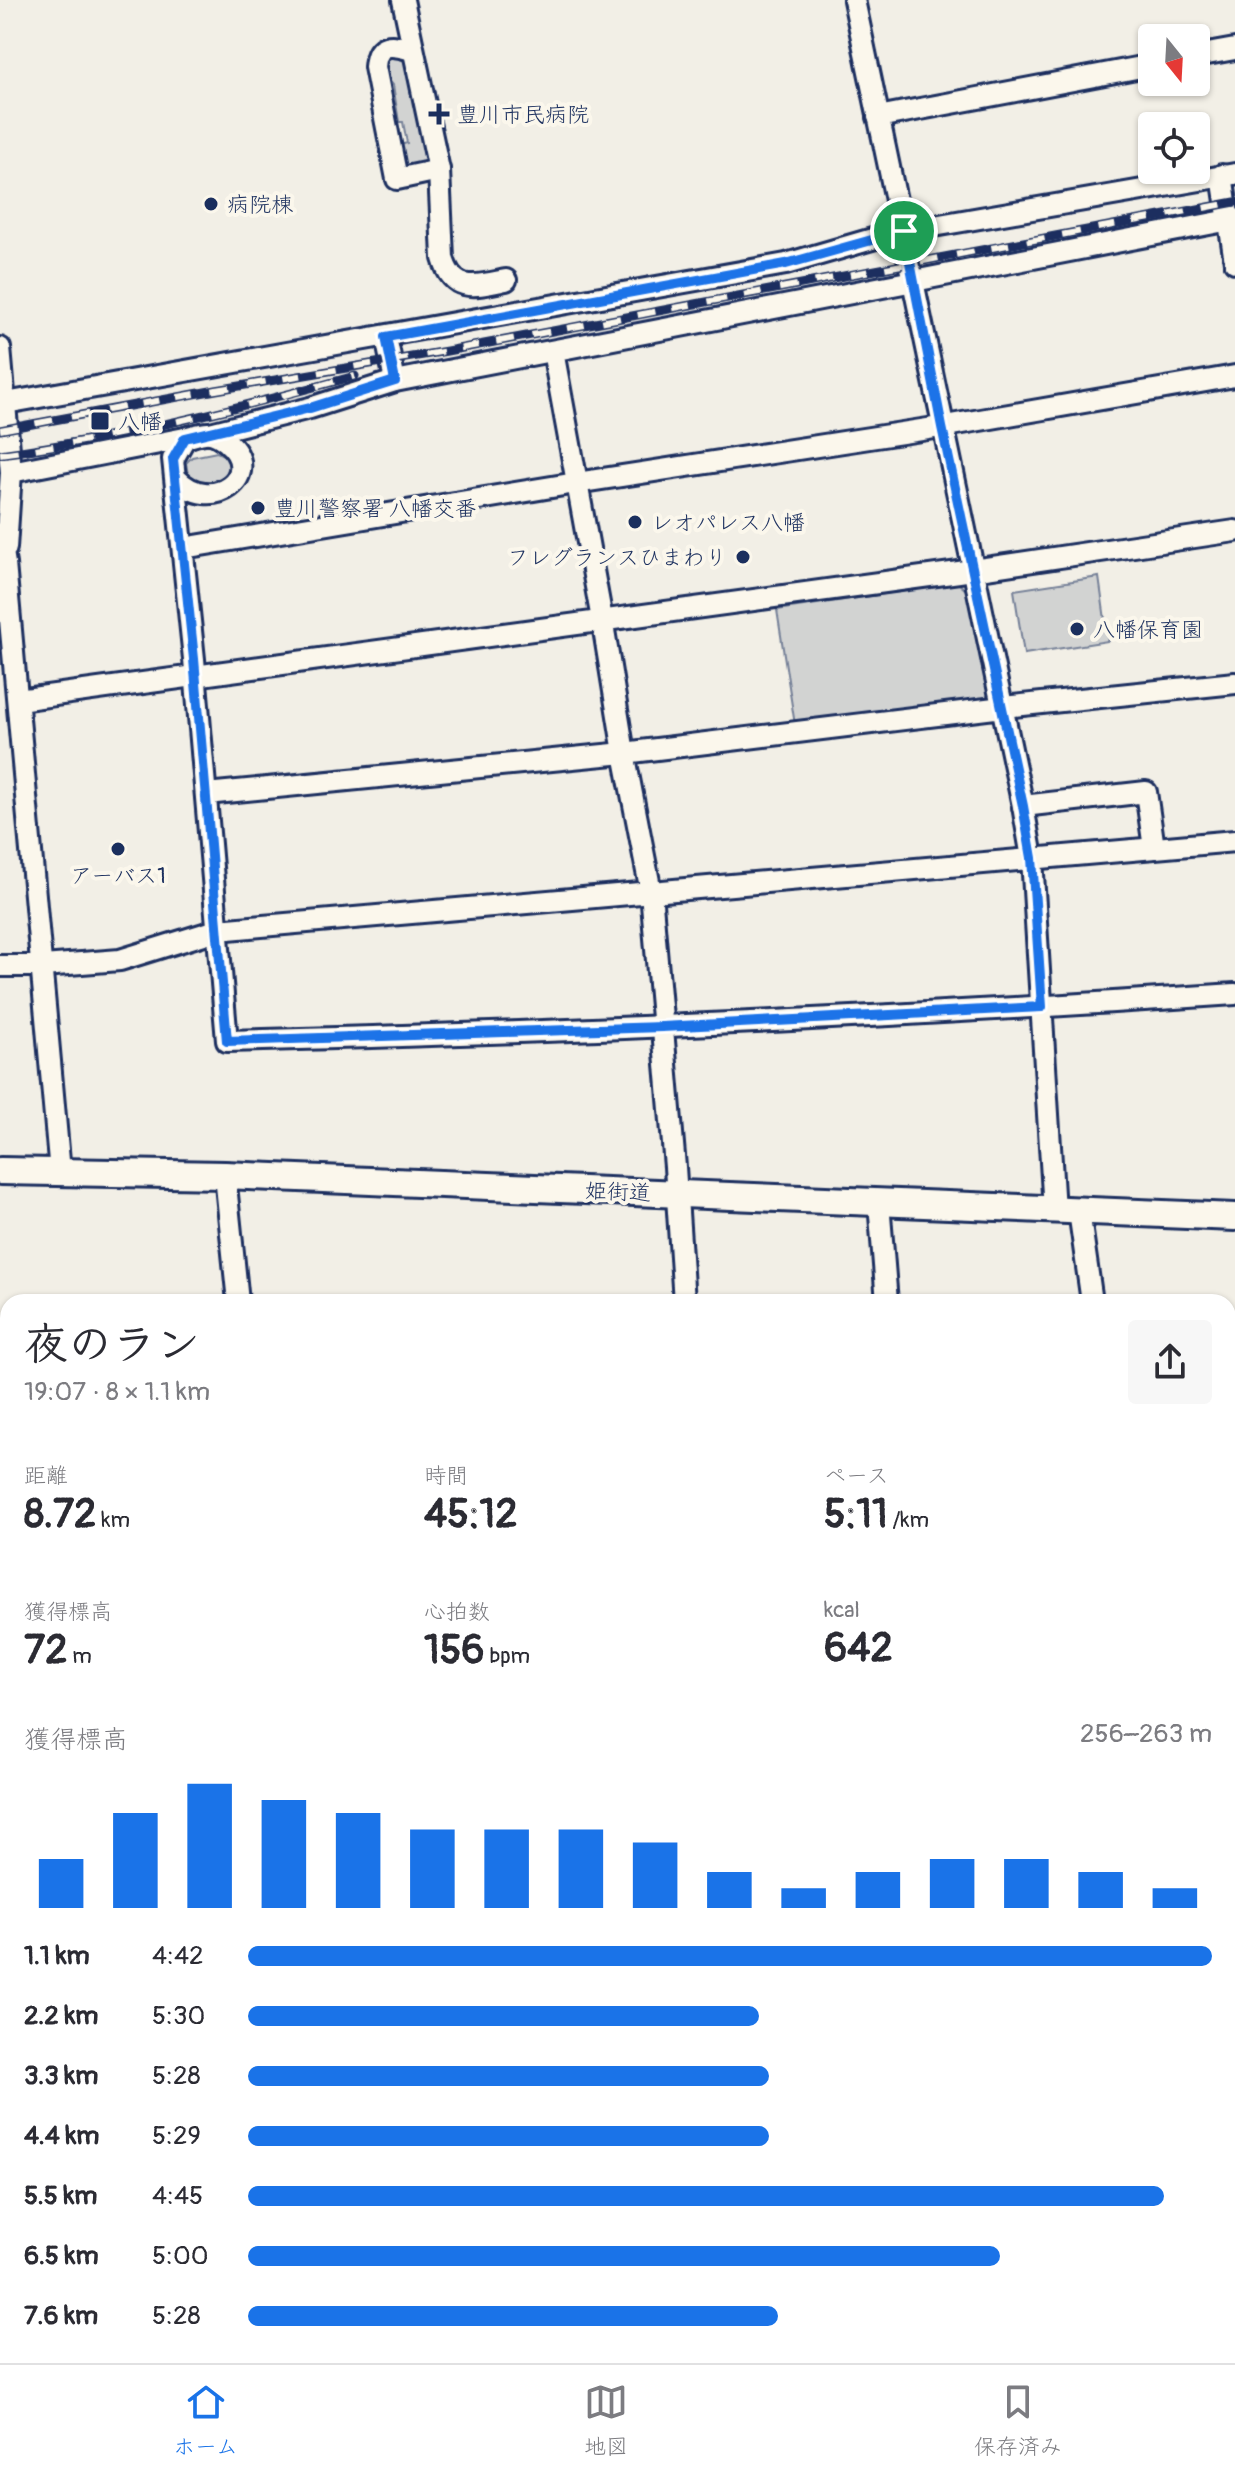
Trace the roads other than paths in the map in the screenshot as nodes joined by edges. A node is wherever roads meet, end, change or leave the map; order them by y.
1 (403, 0) edge
2 (854, 0) edge
3 (1235, 49) edge
4 (412, 50) junction
5 (1210, 53) edge
6 (1138, 68) edge
7 (878, 117) junction
8 (439, 170) junction
9 (1229, 174) edge
10 (1232, 219) edge
11 (904, 231) junction
12 (1235, 262) edge
13 (914, 279) junction
14 (506, 280) dead end
15 (386, 337) junction
16 (0, 348) edge
17 (553, 351) junction
18 (1235, 376) edge
19 (395, 381) junction
20 (2, 404) edge
21 (942, 427) junction
22 (210, 433) junction
23 (185, 438) junction
24 (11, 472) junction
25 (176, 478) junction
26 (576, 483) junction
27 (199, 494) junction
28 (1235, 531) edge
29 (0, 533) edge
30 (182, 540) junction
31 (5, 564) junction
32 (974, 569) junction
33 (602, 620) junction
34 (195, 676) junction
35 (1235, 683) edge
36 (18, 700) junction
37 (1003, 707) junction
38 (624, 753) junction
39 (206, 794) junction
40 (1023, 806) junction
41 (1235, 841) edge
42 (1154, 848) junction
43 (1032, 858) junction
44 (651, 892) junction
45 (217, 930) junction
46 (0, 966) edge
47 (43, 966) junction
48 (1235, 994) edge
49 (1042, 1007) junction
50 (662, 1027) junction
51 (0, 1171) edge
52 (60, 1172) junction
53 (225, 1175) junction
54 (676, 1194) junction
55 (879, 1203) junction
56 (1066, 1211) junction
57 (1235, 1217) edge
58 (237, 1294) edge
59 (683, 1294) edge
60 (886, 1294) edge
61 (1090, 1294) edge

1 - 4 street
2 - 7 street
3 - 5 street
4 - 8 street
4 - 8 street
6 - 7 street
7 - 11 street
8 - 14 street
9 - 10 street
9 - 11 street
10 - 12 street
10 - 13 street
11 - 13 street
11 - 15 street
13 - 17 street
13 - 21 street
15 - 19 street
15 - 20 street
16 - 20 street
17 - 19 street
17 - 26 street
18 - 21 street
19 - 22 street
20 - 24 street
21 - 26 street
21 - 32 street
22 - 23 street
22 - 27 street
23 - 24 street
23 - 25 street
24 - 31 street
25 - 27 street
25 - 30 street
26 - 30 street
26 - 33 street
27 - 30 street
28 - 32 street
29 - 31 street
30 - 34 street
31 - 36 street
32 - 33 street
32 - 37 street
33 - 34 street
33 - 38 street
34 - 36 street
34 - 39 street
35 - 37 street
36 - 47 street
37 - 38 street
37 - 40 street
38 - 39 street
38 - 44 street
39 - 45 street
40 - 42 street
40 - 43 street
41 - 42 street
42 - 43 street
43 - 44 street
43 - 49 street
44 - 45 street
44 - 50 street
45 - 47 street
45 - 50 street
46 - 47 street
47 - 52 street
48 - 49 street
49 - 50 street
49 - 56 street
50 - 54 street
51 - 52 main road, 姫街道
52 - 53 main road, 姫街道
53 - 54 main road, 姫街道
53 - 58 street
54 - 55 main road, 姫街道
54 - 59 street
55 - 56 main road, 姫街道
55 - 60 street
56 - 57 main road, 姫街道
56 - 61 street

